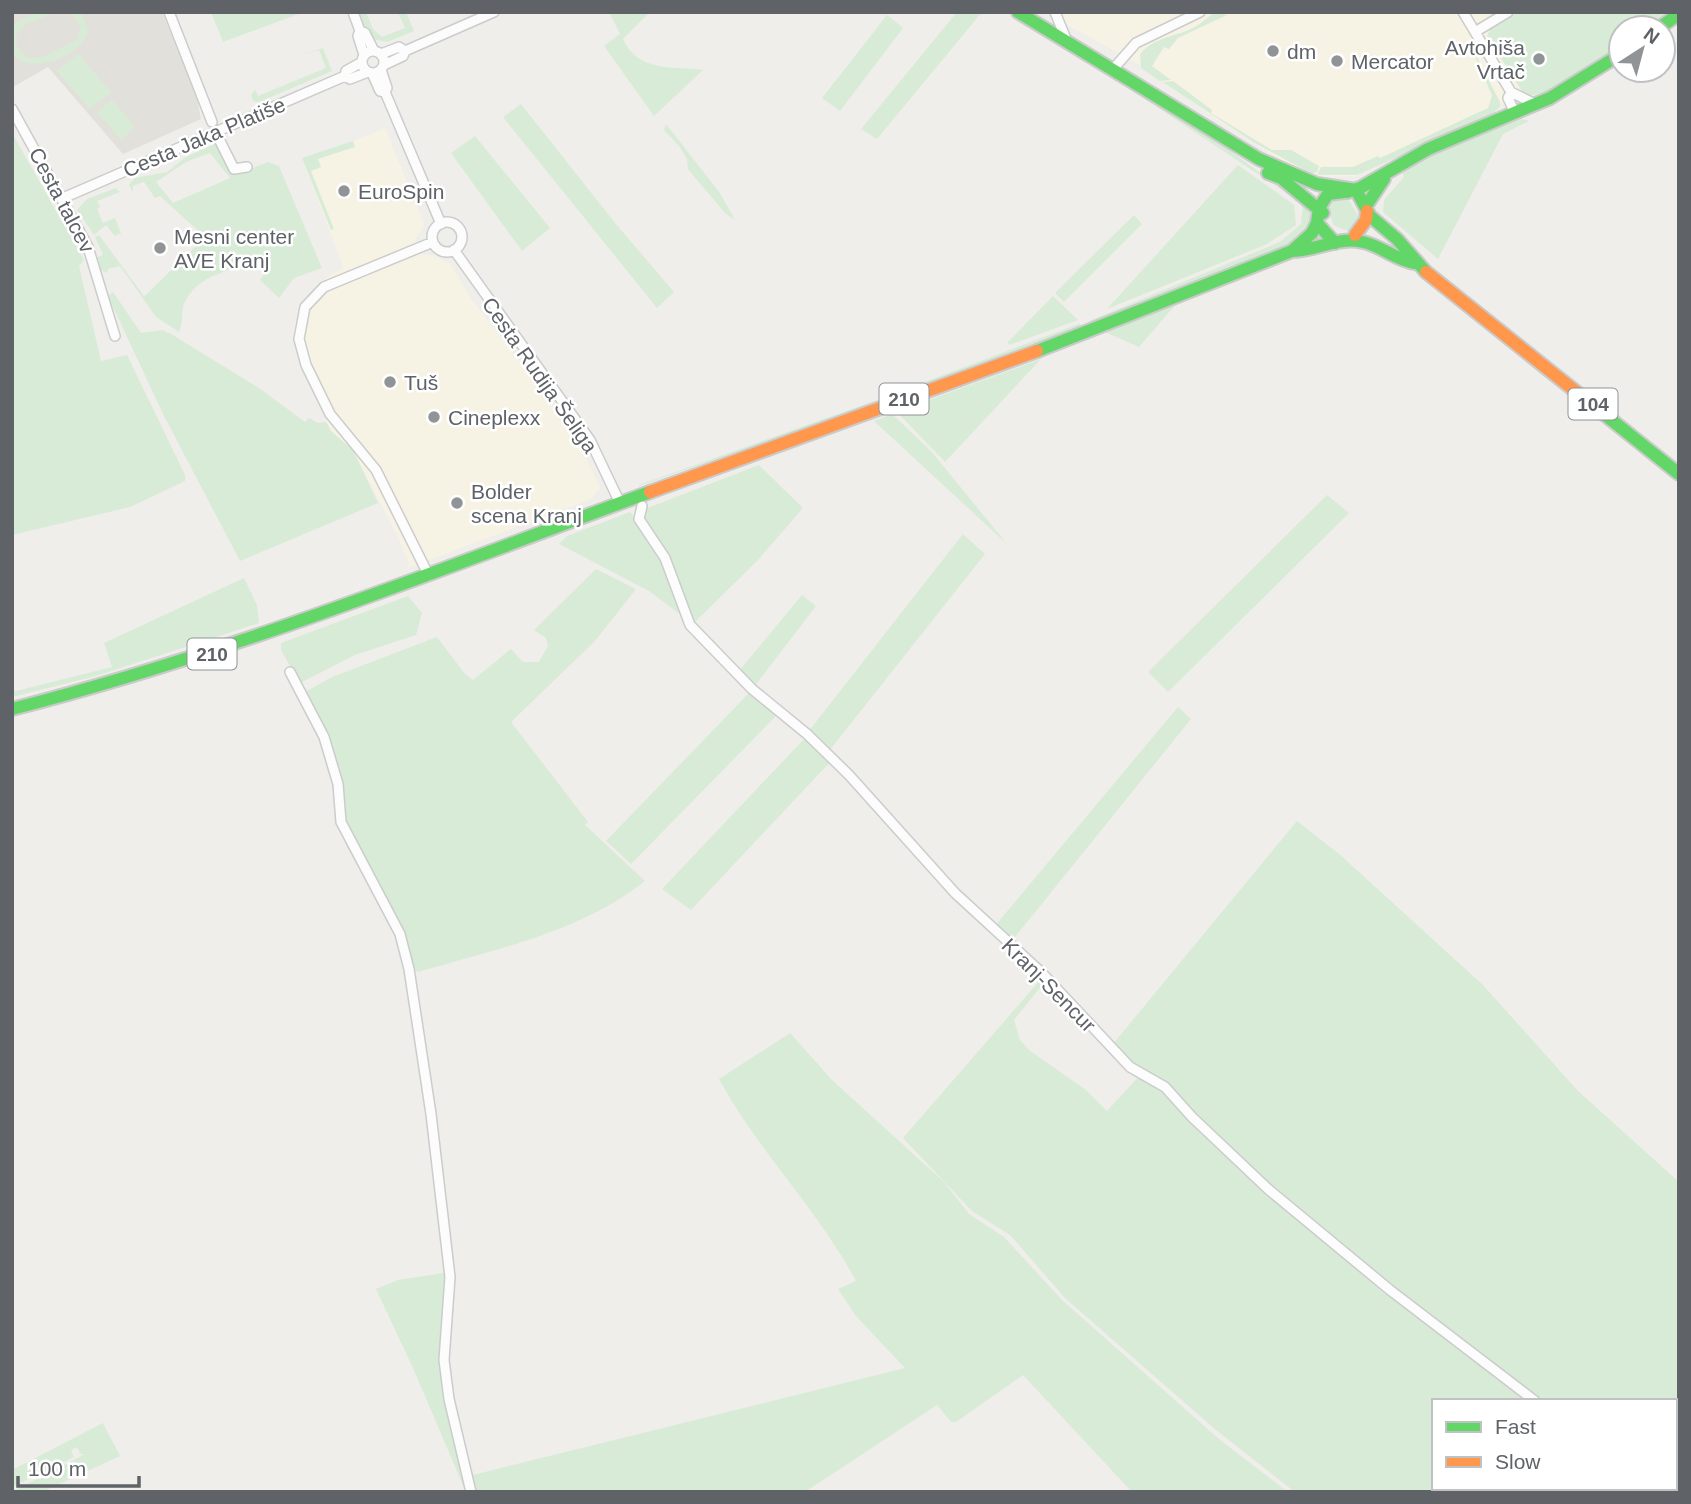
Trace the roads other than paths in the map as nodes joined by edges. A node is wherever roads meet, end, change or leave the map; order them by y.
1 (169, 12) edge
2 (353, 12) edge
3 (494, 12) edge
4 (1018, 12) edge
5 (1055, 12) edge
6 (1200, 12) edge
7 (1462, 12) edge
8 (1508, 12) edge
9 (360, 31) junction
10 (1475, 33) junction
11 (1066, 41) junction
12 (405, 51) junction
13 (377, 52) junction
14 (363, 59) junction
15 (1607, 63) edge
16 (1114, 68) junction
17 (376, 70) junction
18 (345, 76) junction
19 (1511, 93) junction
20 (1536, 104) junction
21 (12, 109) edge
22 (1516, 113) junction
23 (212, 122) dead end
24 (220, 141) dead end
25 (247, 167) dead end
26 (1271, 168) junction
27 (1390, 169) junction
28 (1350, 189) junction
29 (1328, 194) junction
30 (63, 198) junction
31 (1366, 212) junction
32 (1318, 216) junction
33 (441, 223) junction
34 (1355, 235) junction
35 (1332, 238) junction
36 (433, 242) junction
37 (454, 250) junction
38 (1297, 251) junction
39 (1390, 254) junction
40 (1415, 263) junction
41 (115, 335) dead end
42 (1679, 474) edge
43 (620, 503) junction
44 (642, 506) dead end
45 (429, 576) junction
46 (290, 672) dead end
47 (12, 709) edge
48 (1532, 1399) edge
49 (471, 1492) edge

1 - 23 street
2 - 9 street
3 - 12 street, Cesta Jaka Platiše
4 - 11 main road
5 - 11 street
6 - 16 street
7 - 10 street
8 - 10 street
9 - 13 street
9 - 14 street
10 - 19 street
11 - 16 main road
12 - 13 street, Cesta Jaka Platiše
12 - 17 street, Cesta Jaka Platiše
13 - 14 street, Cesta Jaka Platiše
13 - 17 street
14 - 17 street
14 - 18 street, Cesta Jaka Platiše
15 - 20 main road
16 - 26 main road
17 - 18 street, Cesta Jaka Platiše
17 - 33 street
18 - 30 street, Cesta Jaka Platiše
19 - 20 street
19 - 22 street
20 - 22 main road
21 - 30 street, Cesta talcev
22 - 27 main road
24 - 25 street
26 - 28 main road
26 - 29 main road
26 - 32 main road
26 - 32 main road
27 - 28 main road
27 - 31 main road
28 - 29 main road
28 - 31 main road
29 - 32 main road
30 - 41 street, Cesta talcev
31 - 34 main road
31 - 40 main road, 104
32 - 35 main road
32 - 38 main road, 210
33 - 36 street
33 - 37 street
34 - 35 main road
34 - 39 main road, 104
35 - 38 main road, 210
35 - 39 main road, 104
36 - 37 street
36 - 45 street
37 - 43 street, Cesta Rudija Šeliga
38 - 43 main road, 210
39 - 40 main road, 104
40 - 42 main road, 104
43 - 45 main road, 210
44 - 48 street, Kranj-Sencur
45 - 47 main road, 210
46 - 49 street

